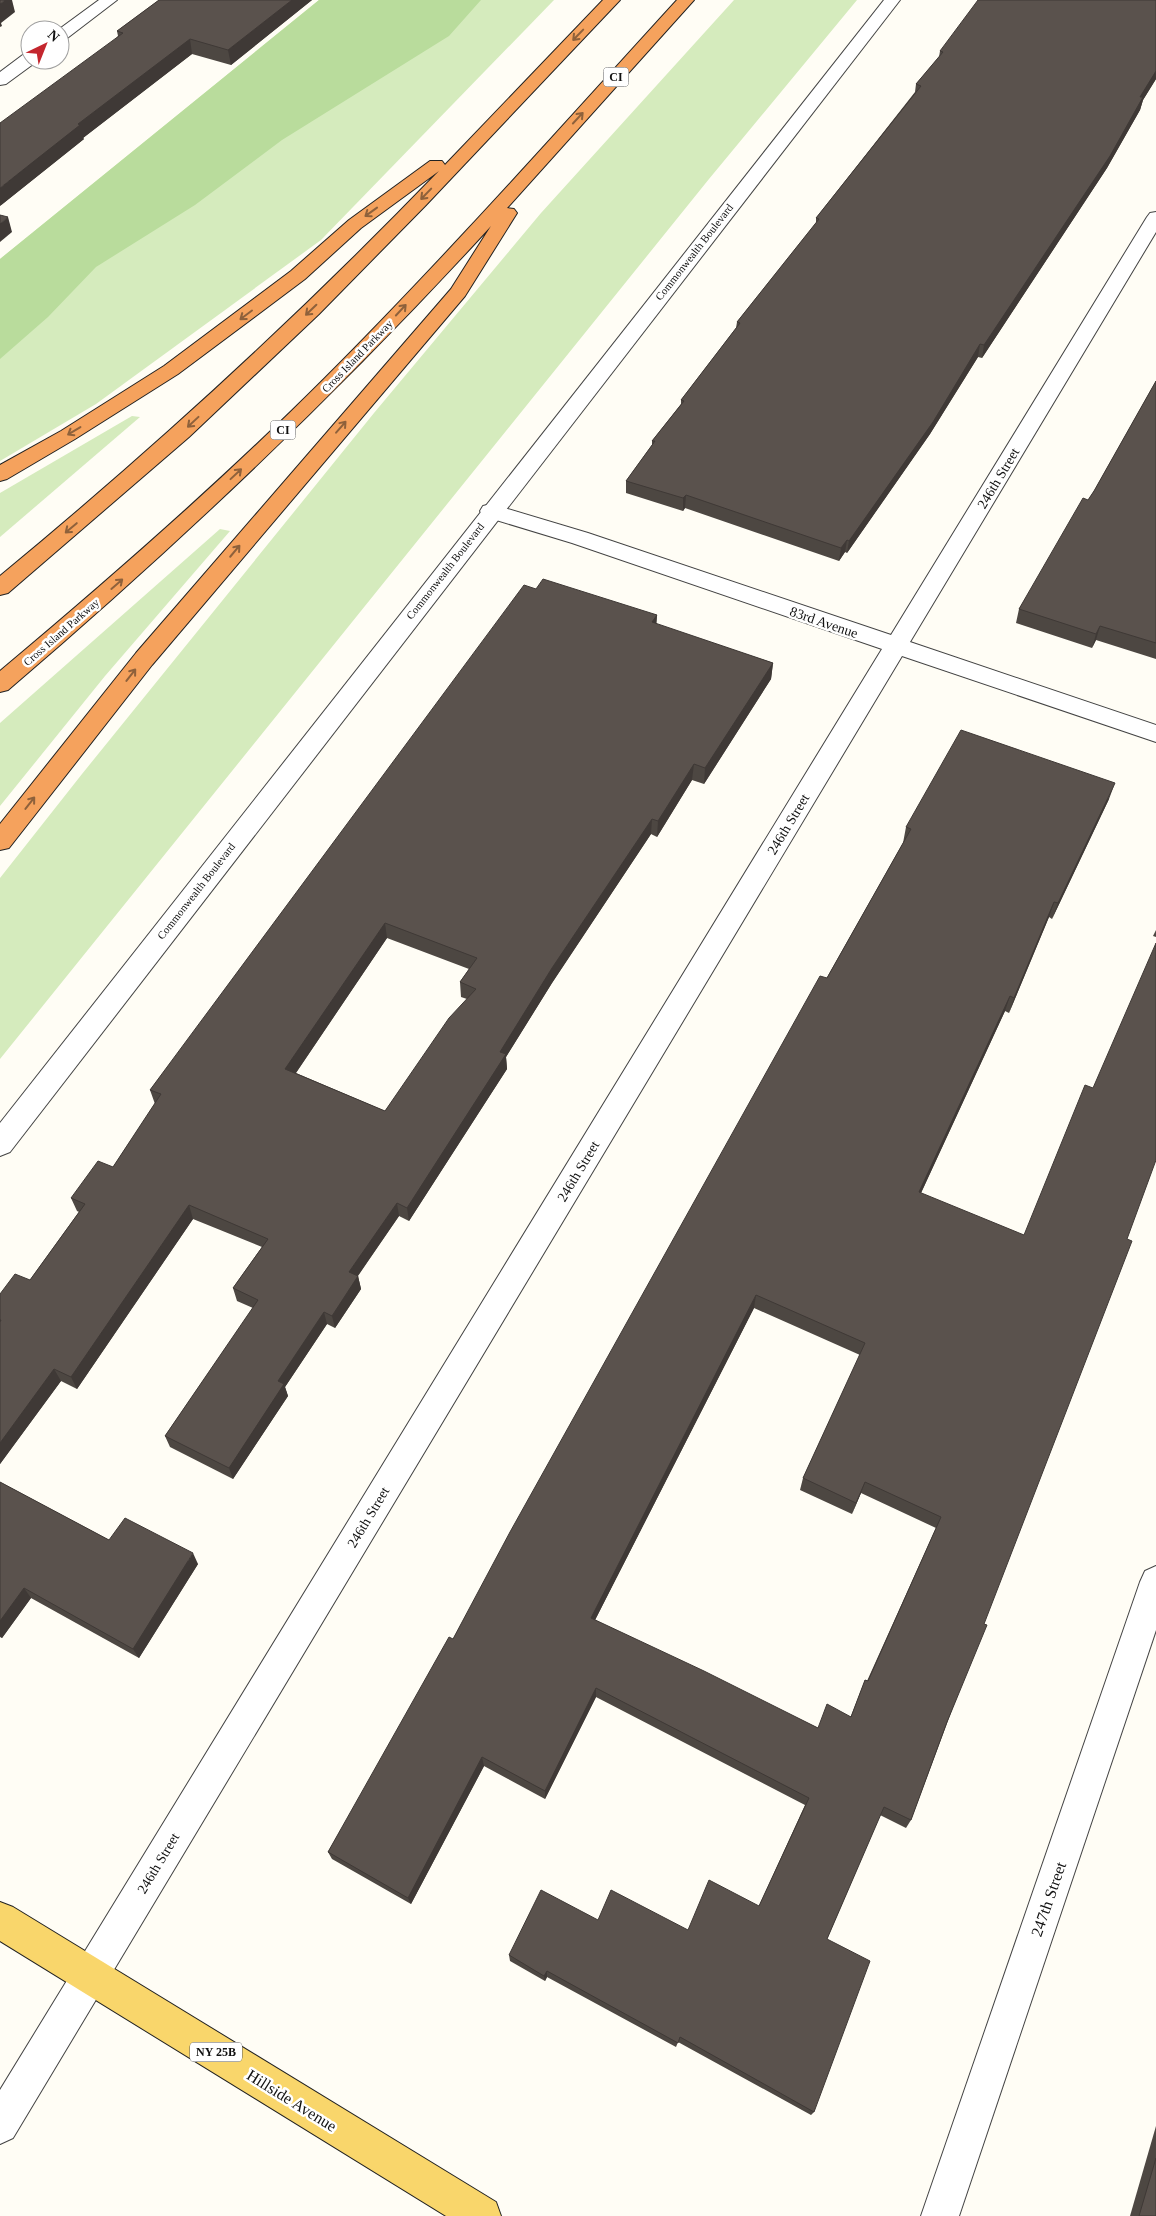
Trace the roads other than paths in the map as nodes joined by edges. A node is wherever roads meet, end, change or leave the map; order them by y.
1 (109, 0) edge
2 (612, 0) edge
3 (686, 0) edge
4 (892, 0) edge
5 (70, 29) edge
6 (20, 65) edge
7 (0, 80) edge
8 (496, 121) junction
9 (546, 154) junction
10 (1156, 217) edge
11 (0, 474) edge
12 (491, 511) junction
13 (0, 588) edge
14 (895, 647) junction
15 (0, 684) edge
16 (1156, 734) edge
17 (0, 841) edge
18 (0, 1144) edge
19 (1156, 1582) edge
20 (0, 1920) edge
21 (90, 1975) junction
22 (0, 2125) edge
23 (482, 2216) edge
24 (940, 2216) edge

1 - 5 street
2 -> 8 highway
9 -> 3 highway, Cross Island Parkway / CI
4 - 12 street, Commonwealth Boulevard
6 - 7 street
8 -> 11 highway
8 -> 13 highway
15 -> 9 highway, Cross Island Parkway / CI
17 -> 9 highway
10 - 14 street, 246th Street
12 - 14 street, 83rd Avenue
12 - 18 street, Commonwealth Boulevard
14 - 16 street, 83rd Avenue
14 - 21 street, 246th Street
19 - 24 street, 247th Street
20 - 21 main road, Hillside Avenue / NY 25B
21 - 22 street, 246th Street
21 - 23 main road, Hillside Avenue / NY 25B

